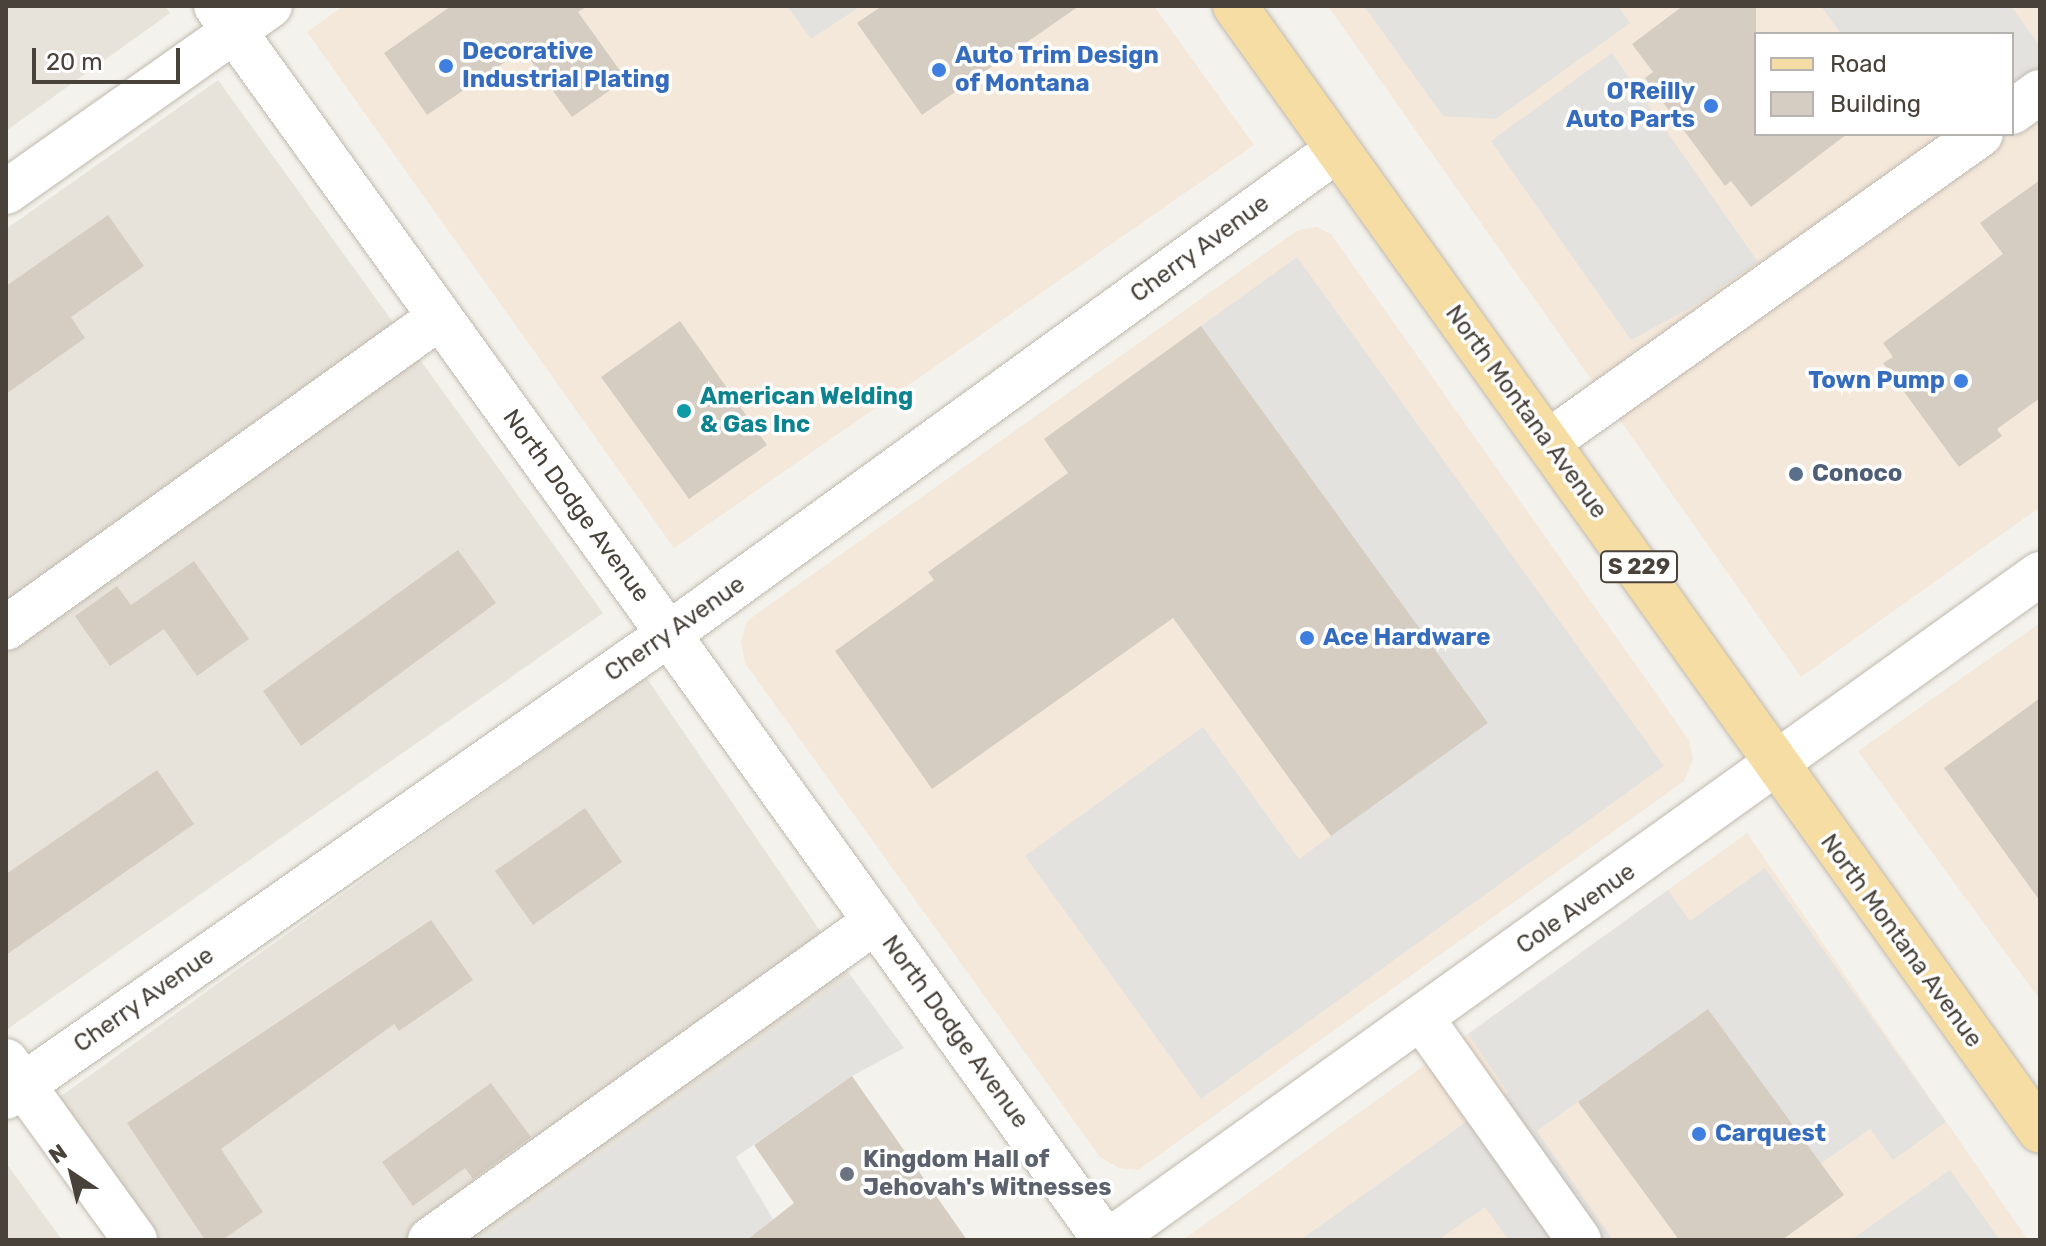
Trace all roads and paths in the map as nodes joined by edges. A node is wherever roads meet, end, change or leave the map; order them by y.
1 (270, 6) edge
2 (1235, 6) edge
3 (225, 19) edge
4 (2040, 92) edge
5 (2014, 111) edge
6 (1978, 136) edge
7 (1337, 150) junction
8 (6, 192) edge
9 (440, 317) junction
10 (1548, 442) junction
11 (2040, 574) edge
12 (6, 628) edge
13 (669, 634) junction
14 (1776, 767) junction
15 (876, 921) junction
16 (1422, 1019) junction
17 (12, 1081) edge
18 (2040, 1131) edge
19 (135, 1240) edge
20 (430, 1240) edge
21 (1108, 1240) edge
22 (1579, 1240) edge

1 - 3 street
2 - 7 main road, North Montana Avenue / S 229
3 - 8 street
3 - 9 street, North Dodge Avenue
4 - 5 street
6 - 10 street
7 - 10 main road, North Montana Avenue / S 229
7 - 13 street, Cherry Avenue
9 - 12 street
9 - 13 street, North Dodge Avenue
10 - 14 main road, North Montana Avenue / S 229
11 - 14 street, Cole Avenue
13 - 15 street, North Dodge Avenue
13 - 17 street, Cherry Avenue
14 - 16 street, Cole Avenue
14 - 18 main road, North Montana Avenue / S 229
15 - 20 street
15 - 21 street, North Dodge Avenue
16 - 21 street, Cole Avenue
16 - 22 street
17 - 19 street

